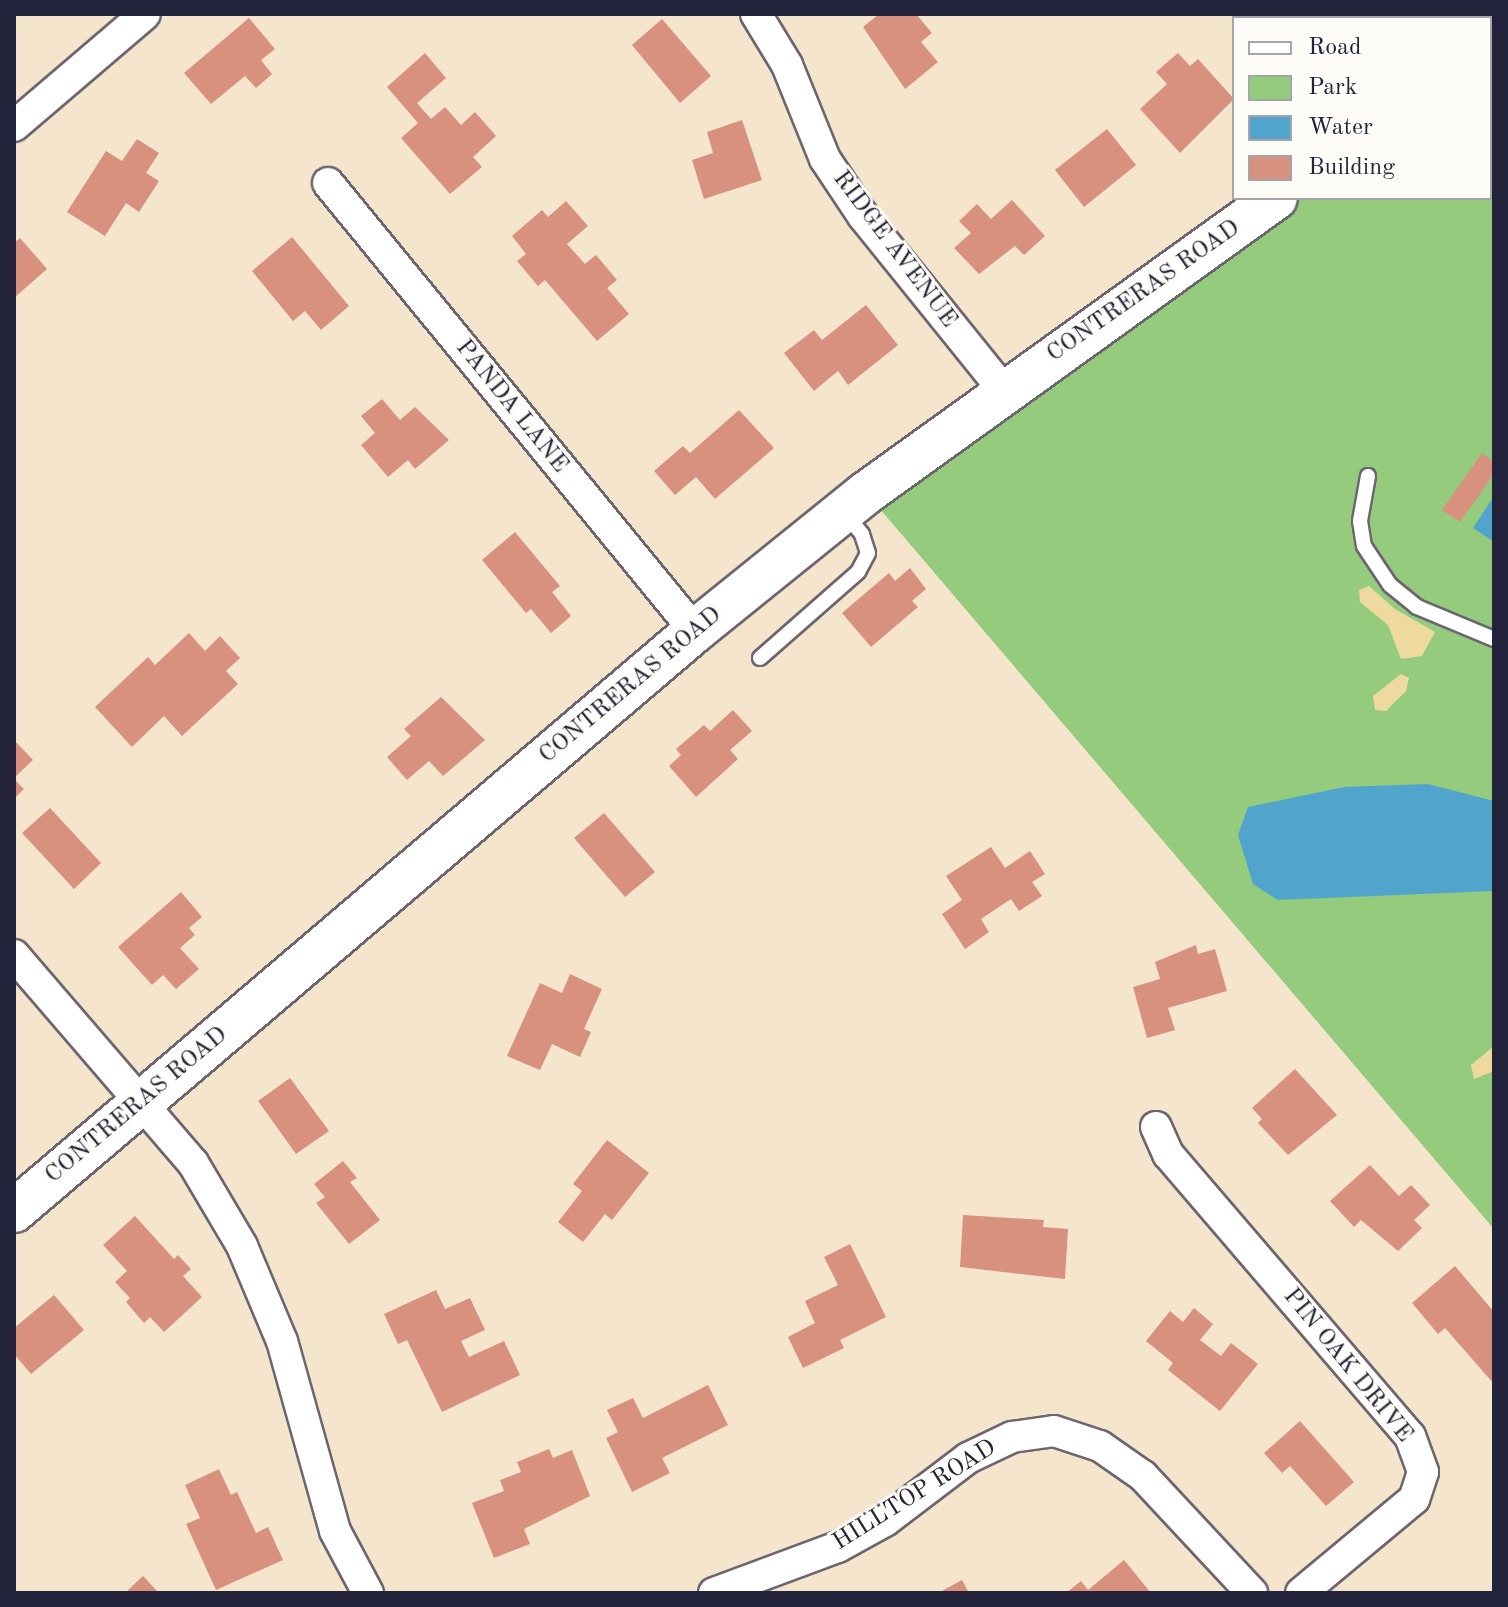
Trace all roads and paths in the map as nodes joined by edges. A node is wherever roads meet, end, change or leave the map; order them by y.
1 (145, 14) edge
2 (756, 14) edge
3 (14, 126) edge
4 (328, 183) dead end
5 (1273, 200) edge
6 (1004, 391) junction
7 (1368, 476) dead end
8 (843, 512) junction
9 (695, 631) junction
10 (1494, 639) edge
11 (760, 658) dead end
12 (14, 955) edge
13 (142, 1102) junction
14 (1156, 1127) dead end
15 (14, 1211) edge
16 (368, 1593) edge
17 (714, 1593) edge
18 (1252, 1593) edge
19 (1301, 1593) edge

1 - 3 street
2 - 6 street, RIDGE AVENUE
4 - 9 street, PANDA LANE
5 - 6 street, CONTRERAS ROAD
6 - 8 street, CONTRERAS ROAD
7 - 10 lane
8 - 9 street, CONTRERAS ROAD
8 - 11 lane
9 - 13 street, CONTRERAS ROAD
12 - 13 street
13 - 15 street, CONTRERAS ROAD
13 - 16 street
14 - 19 street, PIN OAK DRIVE
17 - 18 street, HILLTOP ROAD

